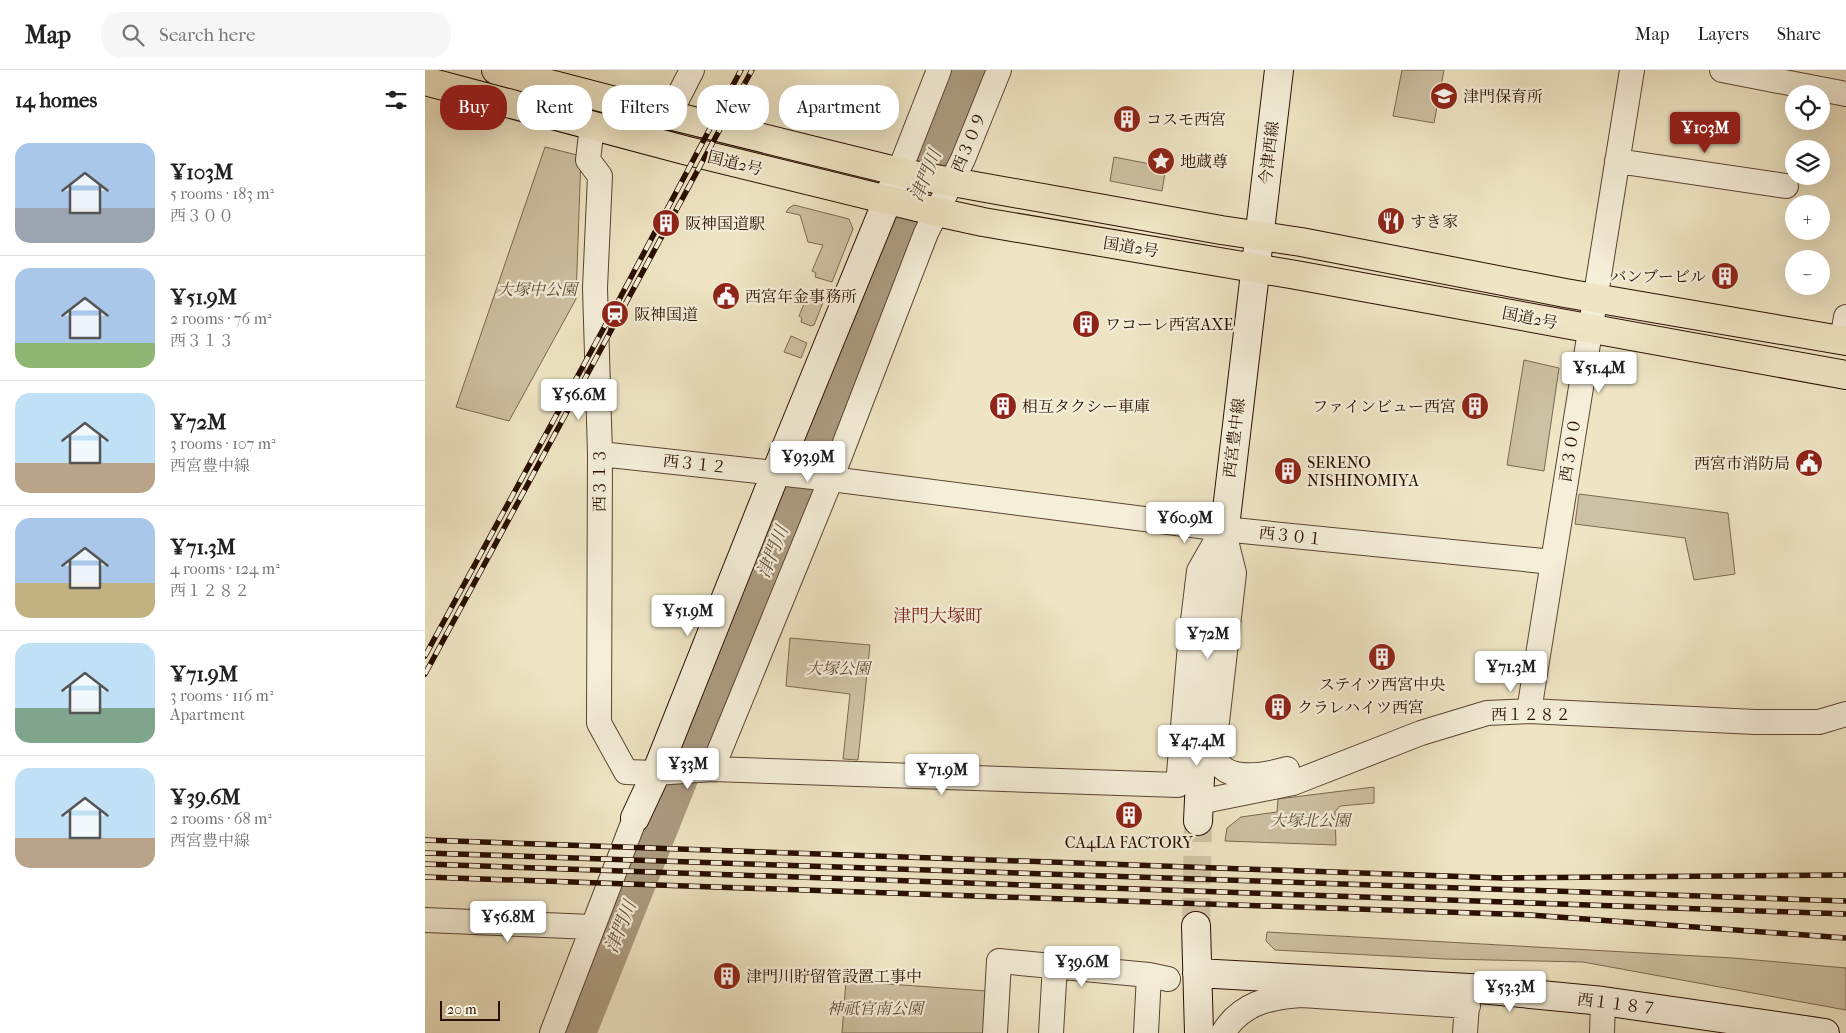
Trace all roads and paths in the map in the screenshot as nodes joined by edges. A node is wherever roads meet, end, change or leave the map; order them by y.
1 (500, 70) edge
2 (692, 70) edge
3 (939, 70) edge
4 (999, 70) edge
5 (1279, 70) edge
6 (1632, 70) edge
7 (1722, 70) edge
8 (425, 81) edge
9 (684, 85) edge
10 (1846, 94) edge
11 (602, 97) edge
12 (517, 105) edge
13 (687, 119) edge
14 (592, 126) edge
15 (592, 130) edge
16 (1617, 161) junction
17 (903, 173) junction
18 (947, 181) junction
19 (1787, 186) dead end
20 (893, 201) junction
21 (934, 211) junction
22 (1258, 236) junction
23 (1255, 268) junction
24 (1595, 298) junction
25 (1589, 329) junction
26 (1845, 333) edge
27 (1846, 375) edge
28 (600, 454) junction
29 (783, 474) junction
30 (827, 479) junction
31 (1223, 529) junction
32 (1553, 562) junction
33 (1529, 711) junction
34 (1846, 714) edge
35 (1416, 735) junction
36 (709, 769) junction
37 (662, 773) junction
38 (1198, 812) joint
39 (635, 818) joint
40 (425, 920) edge
41 (1196, 926) tunnel mouth
42 (592, 927) junction
43 (1055, 965) junction
44 (1197, 973) junction
45 (1468, 997) junction
46 (1603, 1001) junction
47 (1789, 1030) edge
48 (552, 1033) edge
49 (995, 1033) edge
50 (1051, 1033) edge
51 (1146, 1033) edge
52 (1199, 1033) edge
53 (1223, 1033) edge
54 (1465, 1033) edge
55 (1603, 1033) edge
56 (1825, 1033) edge

1 - 11 highway, 国道2号
2 - 9 street
3 - 17 street
4 - 18 street, 西３０９
5 - 22 street, 今津西線
6 - 16 street, 西３００
7 - 10 street
8 - 12 highway, 国道2号
13 - 17 highway, 国道2号
14 - 20 highway, 国道2号
15 - 28 street, 西３１３
16 - 19 street
16 - 24 street, 西３００
17 - 18 highway, 国道2号
17 - 20 street
18 - 21 street, 西３０９
18 - 22 highway, 国道2号
20 - 21 highway, 国道2号
20 - 29 street
21 - 23 highway, 国道2号
21 - 30 street, 西３０９
22 - 23 street, 西宮豊中線
22 - 24 highway, 国道2号
23 - 25 highway, 国道2号
23 - 31 street, 西宮豊中線
24 - 25 street, 西３００
24 - 26 highway, 国道2号
25 - 27 highway, 国道2号
25 - 32 street, 西３００
28 - 29 street, 西３１２
28 - 37 street, 西３１３
29 - 30 street, 西３１２
29 - 37 street
30 - 31 street, 西３０１
30 - 36 street, 西３０９
31 - 32 street, 西３０１
31 - 35 street
31 - 36 street
31 - 38 street, 西宮豊中線
32 - 33 street, 西３００
33 - 34 street, 西１２８２
33 - 35 street, 西１２８２
35 - 38 street, 西１２８２
36 - 37 street
37 - 39 street
39 - 42 street
40 - 42 street
41 - 44 street
42 - 48 street
43 - 49 street
43 - 50 street
43 - 51 street
44 - 45 street, 西１１８７
44 - 52 street
45 - 46 street, 西１１８７
45 - 53 street
45 - 54 street
46 - 47 street, 西１１８７
46 - 55 street
47 - 56 street, 西１１８７

